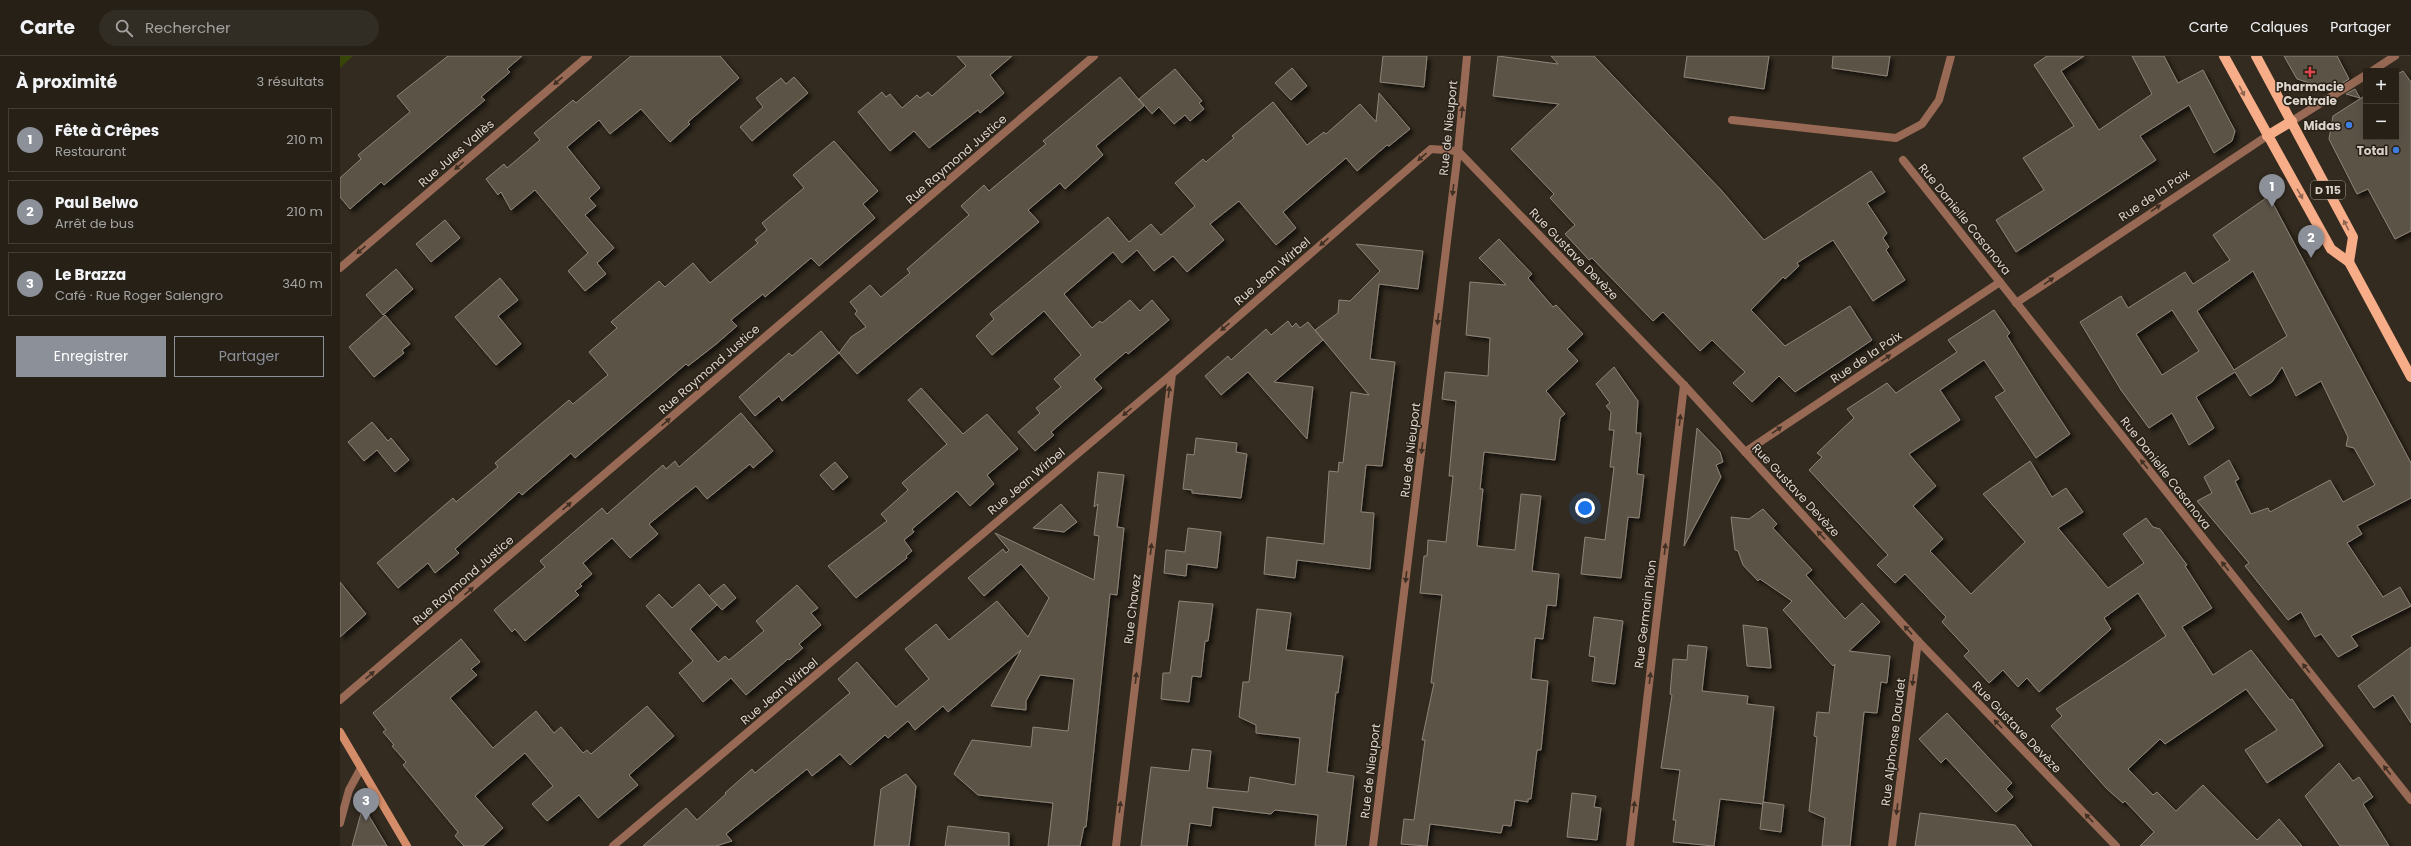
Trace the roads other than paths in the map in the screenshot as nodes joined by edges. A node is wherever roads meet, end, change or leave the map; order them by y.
1 (588, 56) edge
2 (1094, 56) edge
3 (1467, 56) edge
4 (1951, 56) edge
5 (2224, 56) edge
6 (2256, 56) edge
7 (2396, 56) edge
8 (2377, 68) edge
9 (2363, 77) edge
10 (1732, 120) dead end
11 (2292, 121) junction
12 (2267, 136) junction
13 (1458, 151) junction
14 (1903, 160) dead end
15 (2349, 262) junction
16 (340, 268) edge
17 (2000, 282) junction
18 (2016, 303) junction
19 (1172, 374) junction
20 (2411, 377) edge
21 (1684, 385) junction
22 (1745, 452) junction
23 (1918, 641) junction
24 (340, 700) edge
25 (340, 732) edge
26 (361, 768) junction
27 (2411, 800) edge
28 (340, 823) edge
29 (407, 846) edge
30 (614, 846) edge
31 (1116, 846) edge
32 (1373, 846) edge
33 (1630, 846) edge
34 (1892, 846) edge
35 (2116, 846) edge

1 -> 16 street, Rue Jules Vallès
24 -> 2 street, Rue Raymond Justice
13 -> 3 street, Rue de Nieuport
4 - 10 street
5 -> 12 main road, D 115
6 - 11 main road, D 115
7 - 8 street
9 - 11 street
11 - 12 main road
15 -> 11 main road, D 115
12 -> 15 main road, D 115
18 -> 12 street, Rue de la Paix
13 -> 19 street, Rue Jean Wirbel
13 - 21 street, Rue Gustave Devèze
13 -> 32 street, Rue de Nieuport
14 - 17 street, Rue Danielle Casanova
15 - 20 main road, D 115
17 - 18 street, Rue Danielle Casanova
22 -> 17 street, Rue de la Paix
27 -> 18 street, Rue Danielle Casanova
19 -> 30 street, Rue Jean Wirbel
31 -> 19 street, Rue Chavez
21 - 22 street, Rue Gustave Devèze
33 -> 21 street, Rue Germain Pilon
23 -> 22 street, Rue Gustave Devèze
23 -> 34 street, Rue Alphonse Daudet
35 -> 23 street, Rue Gustave Devèze
25 - 26 main road
26 - 28 street
26 - 29 main road

